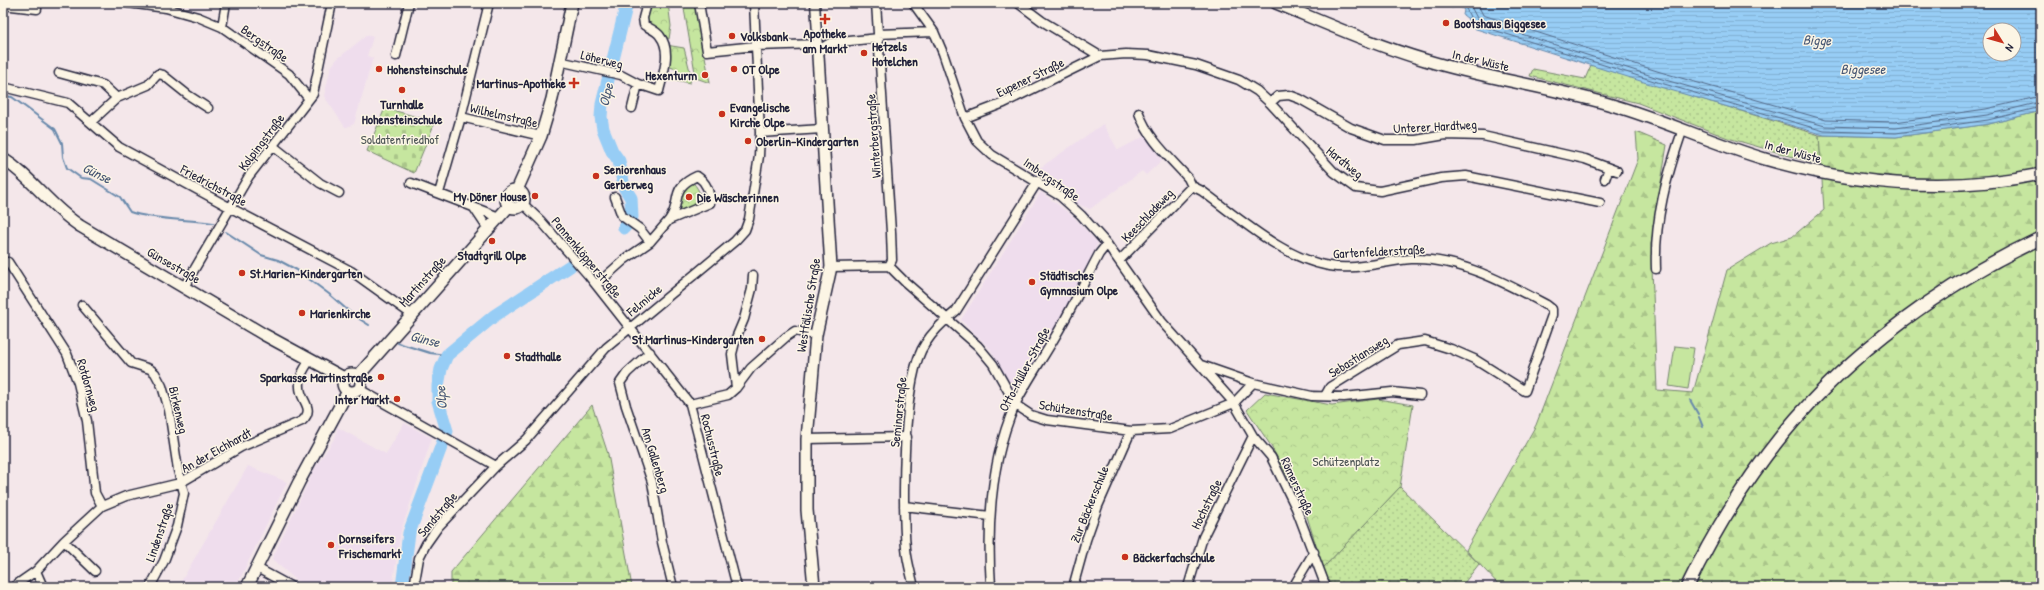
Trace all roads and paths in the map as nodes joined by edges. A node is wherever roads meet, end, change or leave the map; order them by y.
1 (128, 3) edge
2 (226, 3) edge
3 (332, 3) edge
4 (409, 3) edge
5 (489, 3) edge
6 (572, 3) edge
7 (698, 3) edge
8 (754, 3) edge
9 (815, 3) edge
10 (876, 3) edge
11 (912, 3) edge
12 (1018, 3) edge
13 (1276, 3) edge
14 (3, 5) edge
15 (646, 7) dead end
16 (37, 9) dead end
17 (222, 27) junction
18 (817, 32) junction
19 (934, 32) junction
20 (879, 36) junction
21 (830, 42) junction
22 (818, 44) junction
23 (756, 46) junction
24 (1102, 55) junction
25 (396, 56) dead end
26 (818, 56) junction
27 (559, 61) junction
28 (59, 73) dead end
29 (638, 84) junction
30 (3, 88) edge
31 (117, 98) junction
32 (309, 98) junction
33 (1270, 103) junction
34 (208, 108) dead end
35 (632, 108) dead end
36 (1139, 113) dead end
37 (461, 117) junction
38 (964, 118) junction
39 (91, 122) junction
40 (822, 129) junction
41 (1683, 129) junction
42 (760, 133) junction
43 (541, 136) junction
44 (273, 146) junction
45 (3, 159) edge
46 (2041, 174) edge
47 (1605, 179) dead end
48 (1038, 181) junction
49 (411, 183) dead end
50 (1192, 186) junction
51 (517, 190) junction
52 (340, 193) dead end
53 (439, 193) junction
54 (615, 197) dead end
55 (1600, 203) dead end
56 (523, 204) junction
57 (509, 206) junction
58 (229, 207) junction
59 (473, 208) junction
60 (498, 217) junction
61 (670, 220) junction
62 (488, 228) junction
63 (2041, 238) edge
64 (650, 242) junction
65 (1107, 244) junction
66 (1119, 261) junction
67 (8, 262) dead end
68 (889, 266) junction
69 (831, 267) junction
70 (1656, 269) dead end
71 (753, 275) dead end
72 (596, 285) junction
73 (184, 287) junction
74 (82, 305) dead end
75 (1552, 309) joint
76 (411, 314) junction
77 (947, 318) junction
78 (630, 327) junction
79 (808, 334) dead end
80 (650, 352) junction
81 (310, 360) junction
82 (1201, 365) junction
83 (358, 376) junction
84 (344, 378) junction
85 (1253, 383) junction
86 (736, 388) junction
87 (359, 389) junction
88 (348, 391) junction
89 (1420, 395) dead end
90 (1325, 396) junction
91 (1234, 403) junction
92 (690, 404) junction
93 (1016, 405) junction
94 (1131, 431) junction
95 (1253, 436) junction
96 (907, 437) junction
97 (807, 440) junction
98 (496, 466) junction
99 (180, 483) junction
100 (102, 506) junction
101 (904, 506) junction
102 (990, 516) junction
103 (64, 541) junction
104 (1314, 552) junction
105 (257, 568) junction
106 (95, 571) dead end
107 (36, 572) junction
108 (13, 587) edge
109 (43, 587) edge
110 (150, 587) edge
111 (247, 587) edge
112 (292, 587) edge
113 (414, 587) edge
114 (672, 587) edge
115 (737, 587) edge
116 (814, 587) edge
117 (914, 587) edge
118 (991, 587) edge
119 (1073, 587) edge
120 (1188, 587) edge
121 (1293, 587) edge
122 (1326, 587) edge
123 (1687, 587) edge

1 - 17 street, Bergstraße
2 - 17 street
3 - 32 street, Kolpingstraße
4 - 25 street
5 - 37 street
6 - 27 street
7 - 23 street
8 - 23 street, Felmicke
9 - 18 street, Westfälische Straße
10 - 20 street, Winterbergstraße
11 - 19 street, Imbergstraße
12 - 24 street
13 - 41 street, In der Wüste
14 - 16 street
15 - 29 street, Löherweg
17 - 32 street, Bergstraße
18 - 21 street
18 - 22 street, Westfälische Straße
19 - 20 street
19 - 38 street, Imbergstraße
20 - 21 street
20 - 68 street, Winterbergstraße
21 - 26 street
22 - 23 street
22 - 26 street, Westfälische Straße
23 - 42 street, Felmicke
24 - 33 street, Hardtweg
24 - 38 street, Eupener Straße
26 - 40 street, Westfälische Straße
27 - 29 street, Löherweg
27 - 43 street
28 - 31 street
29 - 35 street
30 - 39 street, Friedrichstraße
31 - 34 street
31 - 39 street
32 - 44 street, Kolpingstraße
33 - 47 street, Unterer Hardtweg
33 - 55 street, Hardtweg
36 - 50 street, Gartenfelderstraße
37 - 43 street, Wilhelmstraße
37 - 53 street
38 - 48 street, Imbergstraße
39 - 58 street, Friedrichstraße
40 - 42 street
40 - 69 street, Westfälische Straße
41 - 46 street, In der Wüste
41 - 70 street
42 - 78 street, Felmicke
43 - 51 street
44 - 52 street
44 - 58 street, Kolpingstraße
45 - 73 street, Günsestraße
48 - 65 street, Imbergstraße
48 - 77 street, Seminarstraße
49 - 53 street
50 - 66 street, Keeschladeweg
50 - 75 street, Gartenfelderstraße
51 - 56 street
51 - 57 street
53 - 59 street
54 - 64 street
56 - 57 street
56 - 72 street, Pannenklöpperstraße
57 - 60 street, Martinstraße
58 - 73 street, Kolpingstraße
58 - 76 street, Friedrichstraße
59 - 60 street
59 - 62 street
60 - 62 street, Martinstraße
61 - 61 street
61 - 64 street
62 - 76 street, Martinstraße
63 - 123 main road
64 - 72 street
65 - 66 street, Imbergstraße
65 - 93 street, Otto-Müller-Straße
66 - 82 street, Imbergstraße
67 - 100 street, Rotdornweg
68 - 69 street
68 - 77 street, Schützenstraße
69 - 97 street, Westfälische Straße
71 - 86 street
72 - 78 street, Pannenklöpperstraße
73 - 81 street, Günsestraße
74 - 99 street, Birkenweg
75 - 90 street, Sebastiansweg
76 - 83 street, Martinstraße
77 - 93 street, Schützenstraße
77 - 96 street, Seminarstraße
78 - 80 street, Rochusstraße
78 - 98 street, Felmicke
79 - 86 street
80 - 92 street, Rochusstraße
80 - 114 street, Am Gallenberg
81 - 84 street, Günsestraße
81 - 99 street, An der Eichhardt
82 - 85 street, Imbergstraße
82 - 91 street, Imbergstraße
83 - 84 street
83 - 87 street
84 - 88 street
85 - 90 street, Imbergstraße
85 - 91 street
86 - 92 street
87 - 88 street
87 - 98 street
88 - 105 street
89 - 90 street, Imbergstraße
91 - 94 street, Schützenstraße
91 - 95 street, Römerstraße
92 - 115 street, Rochusstraße
93 - 94 street, Schützenstraße
93 - 102 street, Otto-Müller-Straße
94 - 119 street, Zur Bäckerschule
95 - 104 street, Römerstraße
95 - 120 street, Hochstraße
96 - 97 street
96 - 101 street, Seminarstraße
97 - 116 street, Westfälische Straße
98 - 113 street, Sandstraße
99 - 100 street, An der Eichhardt
99 - 110 street, Lindenstraße
100 - 103 street, An der Eichhardt
101 - 102 street
101 - 117 street, Seminarstraße
102 - 118 street, Otto-Müller-Straße
103 - 106 street
103 - 107 street, An der Eichhardt
104 - 121 street
104 - 122 street, Römerstraße
105 - 111 street
105 - 112 street
107 - 108 street, An der Eichhardt
107 - 109 street

